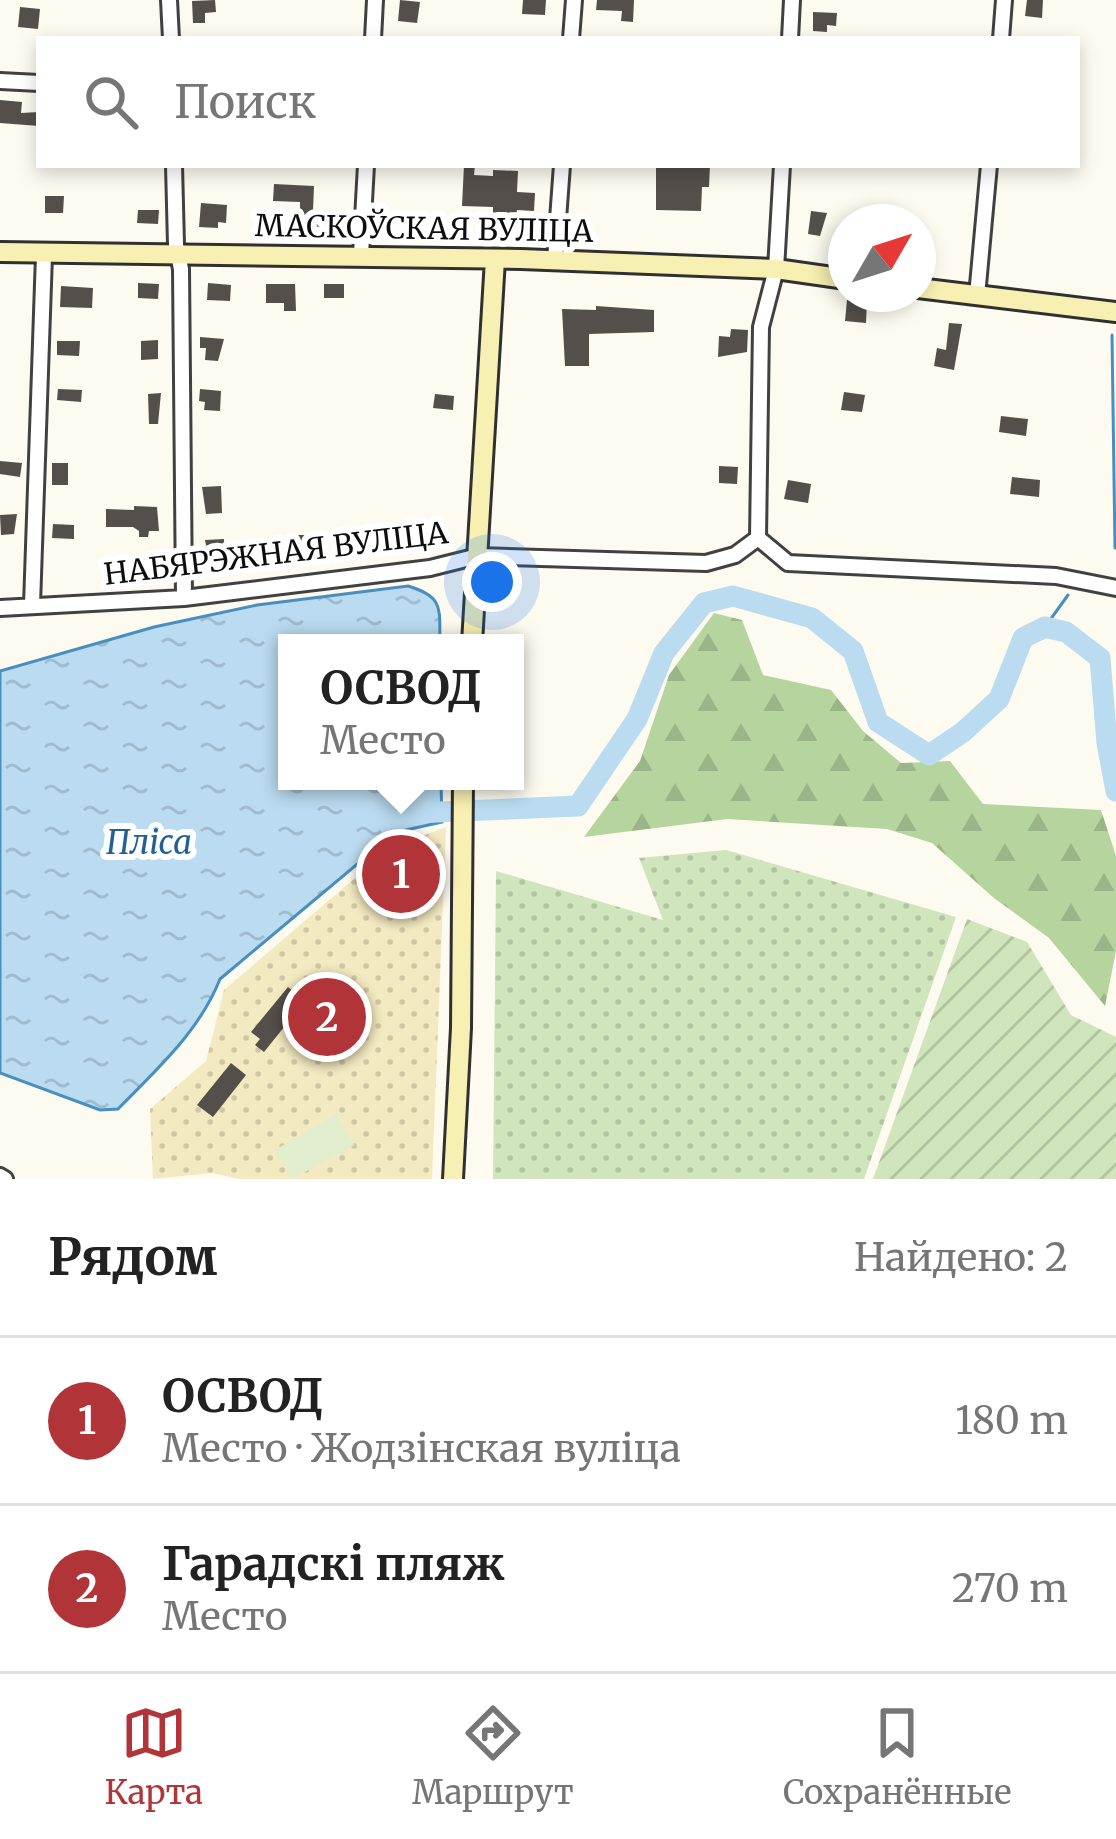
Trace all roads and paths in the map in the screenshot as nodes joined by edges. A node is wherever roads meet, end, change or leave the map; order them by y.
1 (169, 0) edge
2 (375, 0) edge
3 (574, 0) edge
4 (792, 0) edge
5 (1004, 0) edge
6 (171, 36) edge
7 (373, 36) edge
8 (571, 36) edge
9 (790, 36) edge
10 (1001, 36) edge
11 (0, 81) edge
12 (36, 83) edge
13 (175, 168) edge
14 (366, 168) edge
15 (562, 168) edge
16 (782, 168) edge
17 (989, 168) edge
18 (0, 252) edge
19 (44, 255) junction
20 (362, 255) junction
21 (178, 256) junction
22 (494, 259) junction
23 (555, 260) junction
24 (776, 269) junction
25 (828, 276) edge
26 (936, 290) edge
27 (977, 296) junction
28 (1116, 313) edge
29 (758, 538) junction
30 (478, 556) junction
31 (1116, 588) edge
32 (184, 598) junction
33 (32, 605) junction
34 (0, 608) edge
35 (473, 634) edge
36 (463, 790) edge
37 (454, 1179) edge

1 - 6 street
2 - 7 street
3 - 8 street
4 - 9 street
5 - 10 street
11 - 12 street
13 - 21 street
14 - 20 street
15 - 23 street
16 - 24 street
17 - 27 street
18 - 19 main road, МАСКОЎСКАЯ ВУЛІЦА
19 - 21 main road, МАСКОЎСКАЯ ВУЛІЦА
19 - 33 street
20 - 21 main road, МАСКОЎСКАЯ ВУЛІЦА
20 - 22 main road, МАСКОЎСКАЯ ВУЛІЦА
21 - 32 street
22 - 23 main road, МАСКОЎСКАЯ ВУЛІЦА
22 - 30 main road
23 - 24 main road, МАСКОЎСКАЯ ВУЛІЦА
24 - 25 main road, МАСКОЎСКАЯ ВУЛІЦА
24 - 29 street
26 - 27 main road
27 - 28 main road
29 - 30 street, НАБЯРЭЖНАЯ ВУЛІЦА
29 - 31 street
30 - 32 street, НАБЯРЭЖНАЯ ВУЛІЦА
30 - 35 main road
32 - 33 street, НАБЯРЭЖНАЯ ВУЛІЦА
33 - 34 street, НАБЯРЭЖНАЯ ВУЛІЦА
36 - 37 main road

